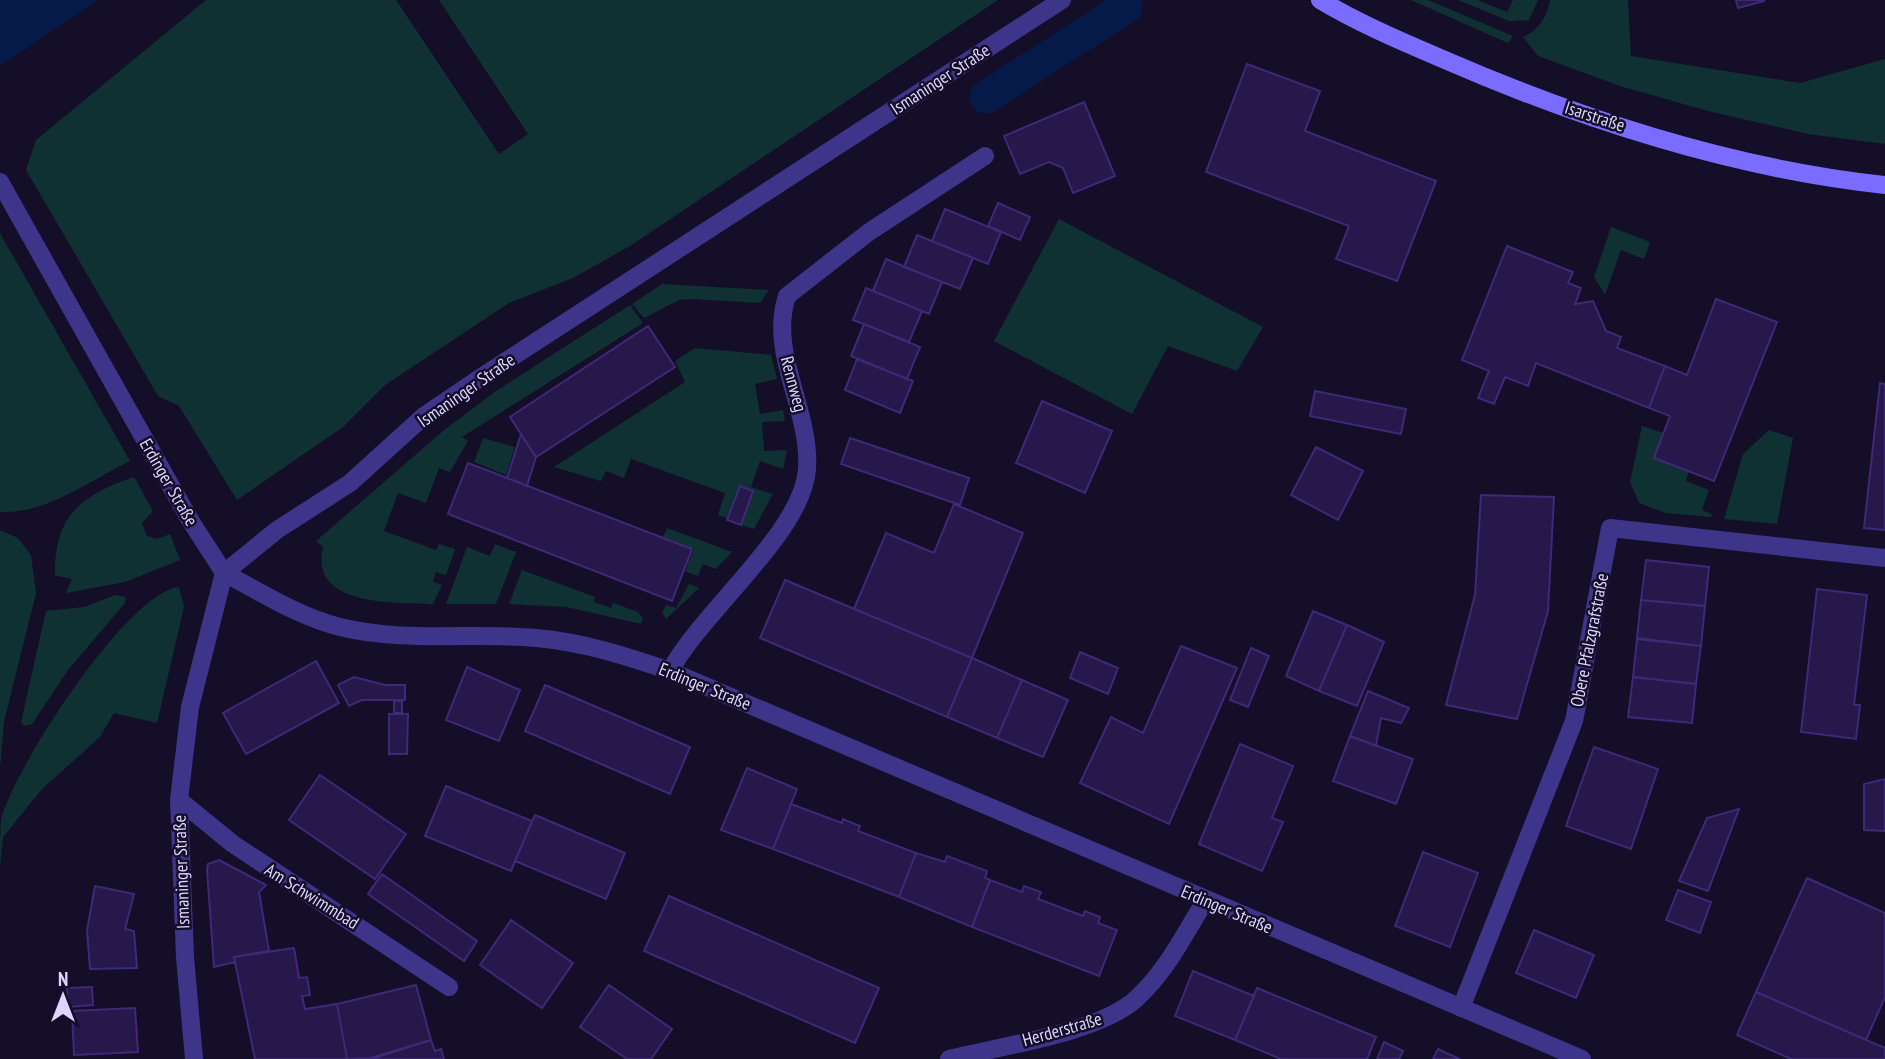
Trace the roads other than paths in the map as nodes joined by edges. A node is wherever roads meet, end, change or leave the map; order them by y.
1 (1062, 0) edge
2 (1320, 0) edge
3 (985, 156) dead end
4 (0, 182) edge
5 (1885, 185) edge
6 (1885, 558) edge
7 (224, 573) junction
8 (670, 671) junction
9 (179, 800) junction
10 (1205, 901) junction
11 (449, 986) dead end
12 (1461, 1008) junction
13 (194, 1059) edge
14 (949, 1059) edge
15 (1582, 1059) edge

1 - 7 street, Ismaninger Straße
2 - 5 main road, Isarstraße
3 - 8 street, Rennweg
4 - 7 street, Erdinger Straße
6 - 12 street, Obere Pfalzgrafstraße
7 - 8 street, Erdinger Straße
7 - 9 street, Ismaninger Straße
8 - 10 street, Erdinger Straße
9 - 11 street, Am Schwimmbad
9 - 13 street, Ismaninger Straße
10 - 12 street, Erdinger Straße
10 - 14 street, Herderstraße
12 - 15 street, Erdinger Straße

